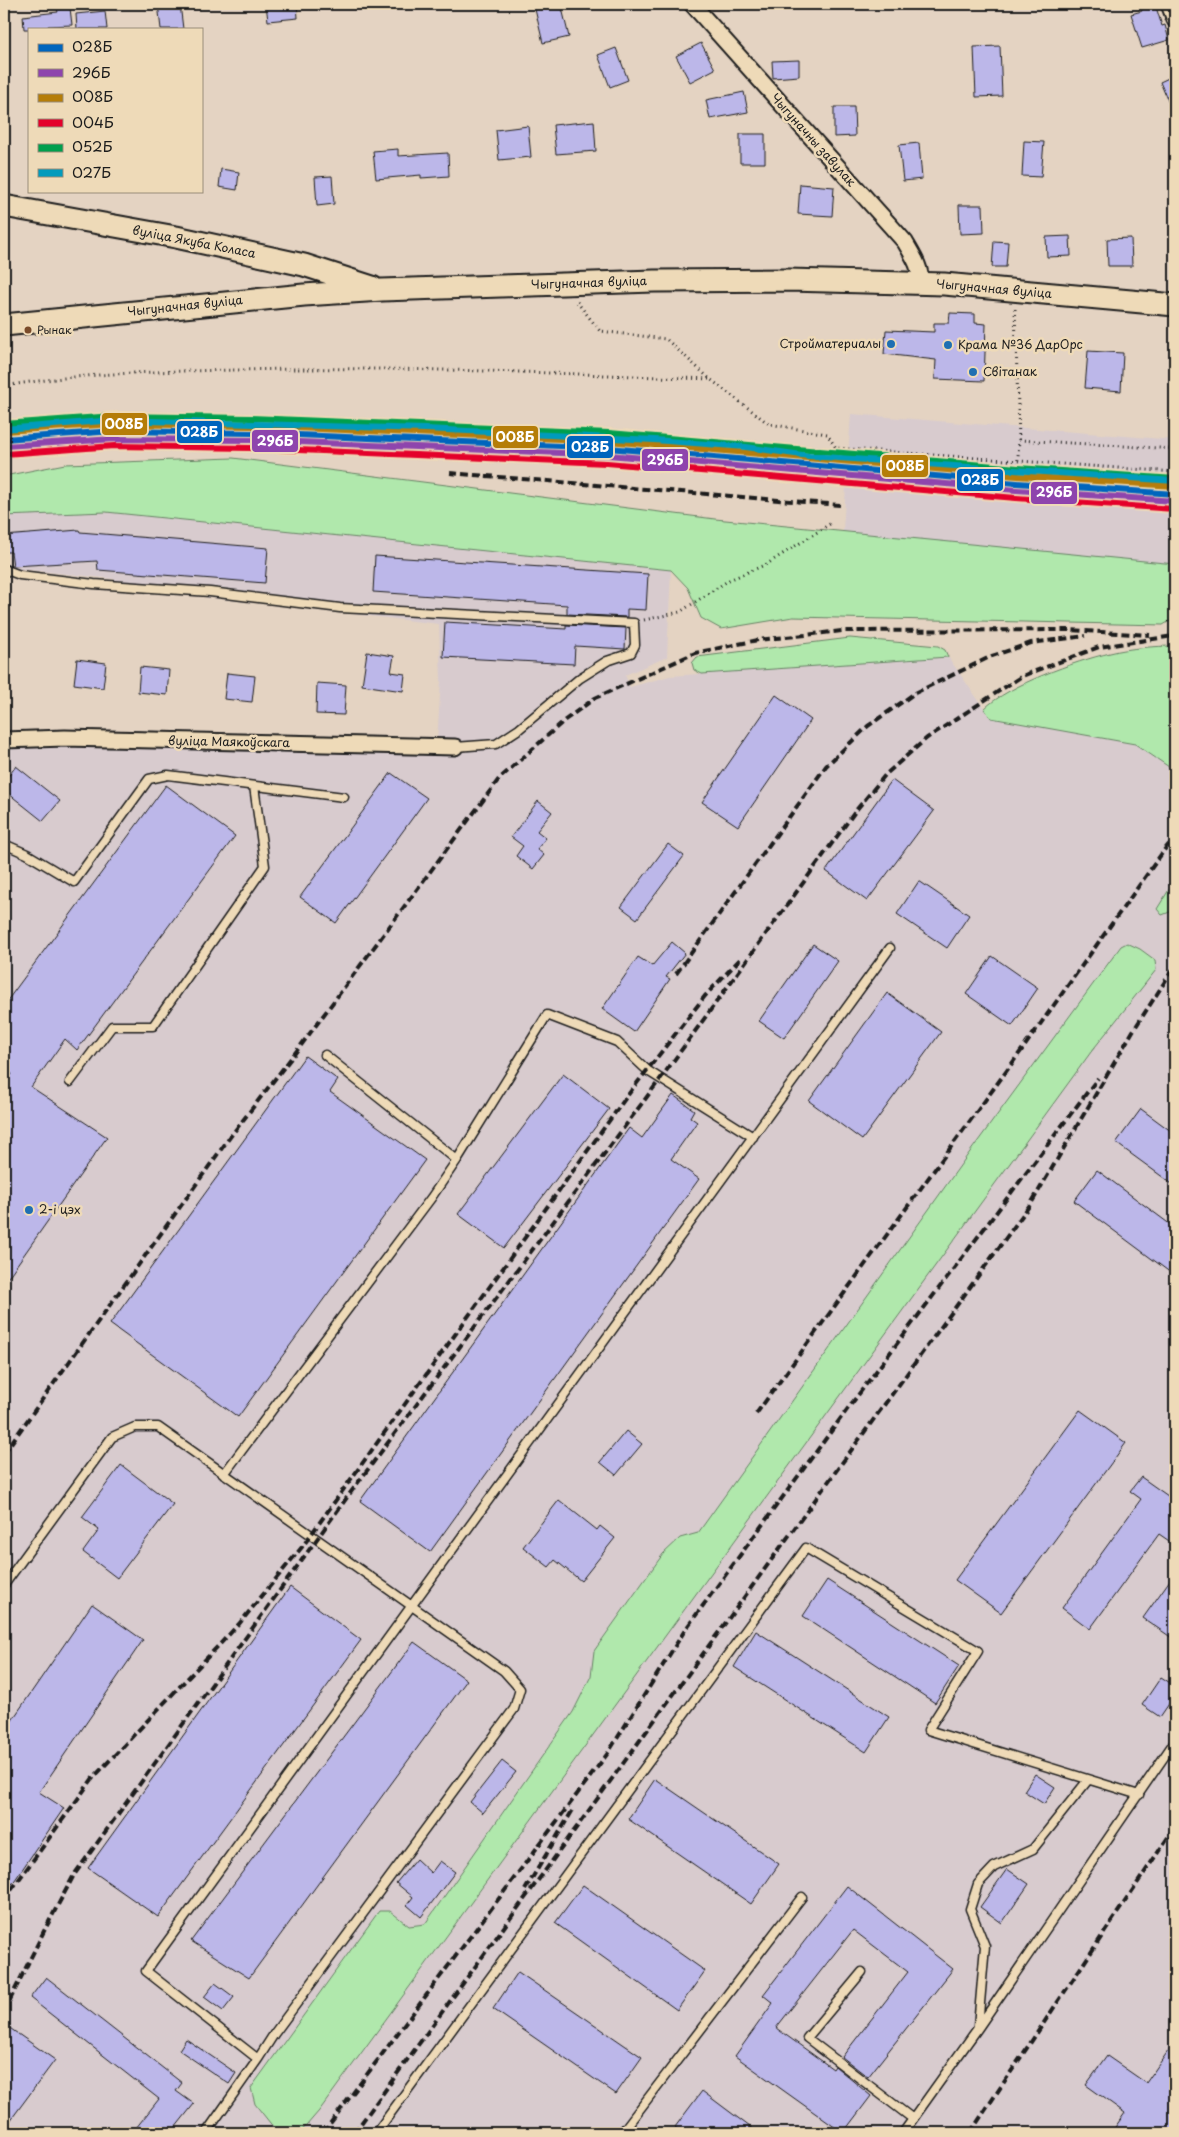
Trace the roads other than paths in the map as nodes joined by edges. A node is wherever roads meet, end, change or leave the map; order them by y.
1 (692, 4) edge
2 (1169, 4) edge
3 (1175, 20) edge
4 (4, 206) edge
5 (304, 265) junction
6 (921, 284) junction
7 (382, 290) junction
8 (304, 295) junction
9 (1175, 305) edge
10 (4, 325) edge
11 (4, 569) edge
12 (4, 740) edge
13 (455, 747) joint
14 (254, 786) junction
15 (344, 797) dead end
16 (4, 844) edge
17 (890, 948) dead end
18 (325, 1055) dead end
19 (70, 1082) dead end
20 (753, 1137) junction
21 (456, 1160) junction
22 (224, 1474) junction
23 (4, 1585) edge
24 (412, 1606) junction
25 (1175, 1741) edge
26 (1088, 1780) junction
27 (1139, 1795) junction
28 (802, 1897) dead end
29 (862, 1972) dead end
30 (978, 2028) junction
31 (258, 2059) junction
32 (913, 2119) junction
33 (206, 2133) edge
34 (376, 2133) edge
35 (626, 2133) edge
36 (903, 2133) edge

1 - 6 street, Чыгуначны завулак
2 - 3 street
4 - 5 street, вуліца Якуба Коласа
5 - 7 street, вуліца Якуба Коласа
5 - 8 street
6 - 7 street, Чыгуначная вуліца
6 - 9 street, Чыгуначная вуліца
7 - 8 street, Чыгуначная вуліца
8 - 10 street, Чыгуначная вуліца
11 - 13 lane
12 - 13 street, вуліца Маякоўскага
14 - 15 lane
14 - 16 lane
14 - 19 lane
17 - 20 lane
18 - 21 lane
20 - 21 lane
20 - 24 lane
21 - 22 lane
22 - 23 lane
22 - 24 lane
24 - 31 lane
24 - 31 lane
25 - 27 lane
26 - 27 lane
26 - 30 lane
26 - 34 lane
27 - 30 lane
28 - 35 lane
29 - 32 lane
30 - 32 lane
31 - 33 lane
32 - 36 lane

